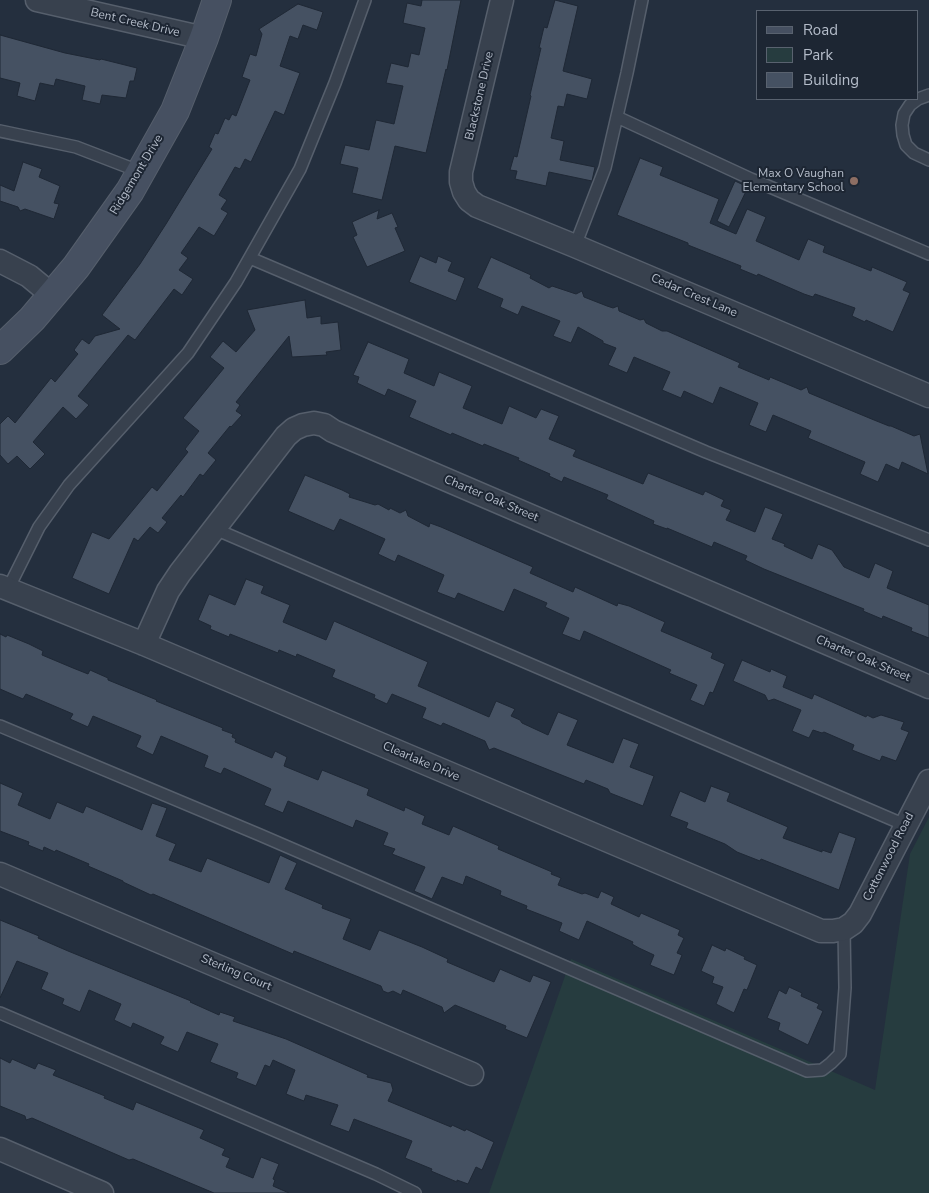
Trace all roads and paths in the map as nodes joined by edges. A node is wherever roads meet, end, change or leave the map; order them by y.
1 (37, 0) edge
2 (217, 0) edge
3 (365, 0) edge
4 (502, 0) edge
5 (642, 0) edge
6 (204, 38) junction
7 (917, 100) edge
8 (617, 117) junction
9 (0, 130) edge
10 (929, 160) edge
11 (140, 172) junction
12 (464, 192) joint
13 (575, 246) junction
14 (929, 254) edge
15 (250, 258) junction
16 (0, 261) edge
17 (52, 295) junction
18 (0, 350) edge
19 (929, 396) edge
20 (215, 529) junction
21 (929, 540) edge
22 (4, 588) edge
23 (144, 644) junction
24 (929, 687) edge
25 (0, 726) edge
26 (929, 781) edge
27 (905, 825) junction
28 (0, 874) edge
29 (844, 928) junction
30 (0, 1013) edge
31 (472, 1074) dead end
32 (0, 1149) edge
33 (102, 1193) edge
34 (415, 1193) edge

1 - 6 street, Bent Creek Drive
2 - 6 street, Ridgemont Drive
3 - 15 lane
4 - 12 street, Blackstone Drive
5 - 8 lane
6 - 11 street, Ridgemont Drive
7 - 10 lane
8 - 13 lane
8 - 14 lane
9 - 11 lane
11 - 17 street, Ridgemont Drive
12 - 13 street, Cedar Crest Lane
13 - 19 street, Cedar Crest Lane
15 - 21 lane
15 - 22 lane
16 - 17 street
17 - 18 street, Ridgemont Drive
20 - 23 street, Charter Oak Street
20 - 24 street, Charter Oak Street
20 - 27 lane
22 - 23 street, Clearlake Drive
23 - 29 street, Clearlake Drive
25 - 29 lane
26 - 27 street, Cottonwood Road
27 - 29 street, Cottonwood Road
28 - 31 street, Sterling Court
30 - 34 lane
32 - 33 street

